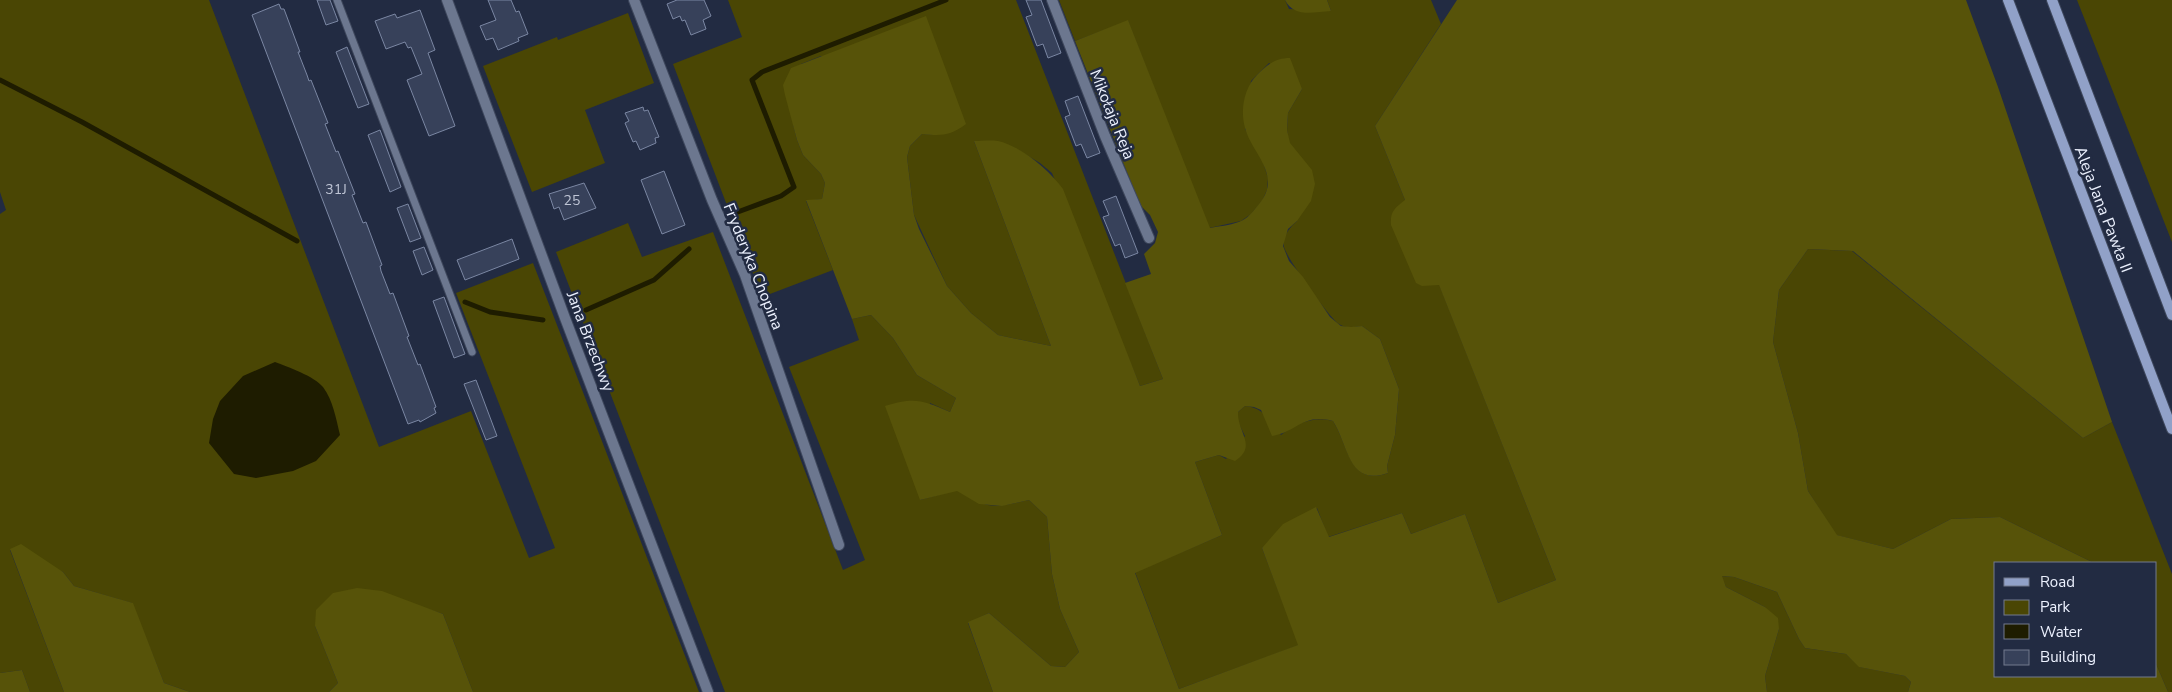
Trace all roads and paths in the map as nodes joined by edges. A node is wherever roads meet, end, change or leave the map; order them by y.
1 (337, 0) edge
2 (447, 0) edge
3 (634, 0) edge
4 (1052, 0) edge
5 (2008, 0) edge
6 (2052, 0) edge
7 (1149, 238) dead end
8 (2172, 315) edge
9 (472, 352) dead end
10 (2172, 429) edge
11 (839, 545) dead end
12 (708, 692) edge

1 - 9 lane
2 - 12 street, Jana Brzechwy
3 - 11 street, Fryderyka Chopina
4 - 7 street, Mikołaja Reja
5 - 10 main road, Aleja Jana Pawła II
6 - 8 main road, Aleja Jana Pawła II

